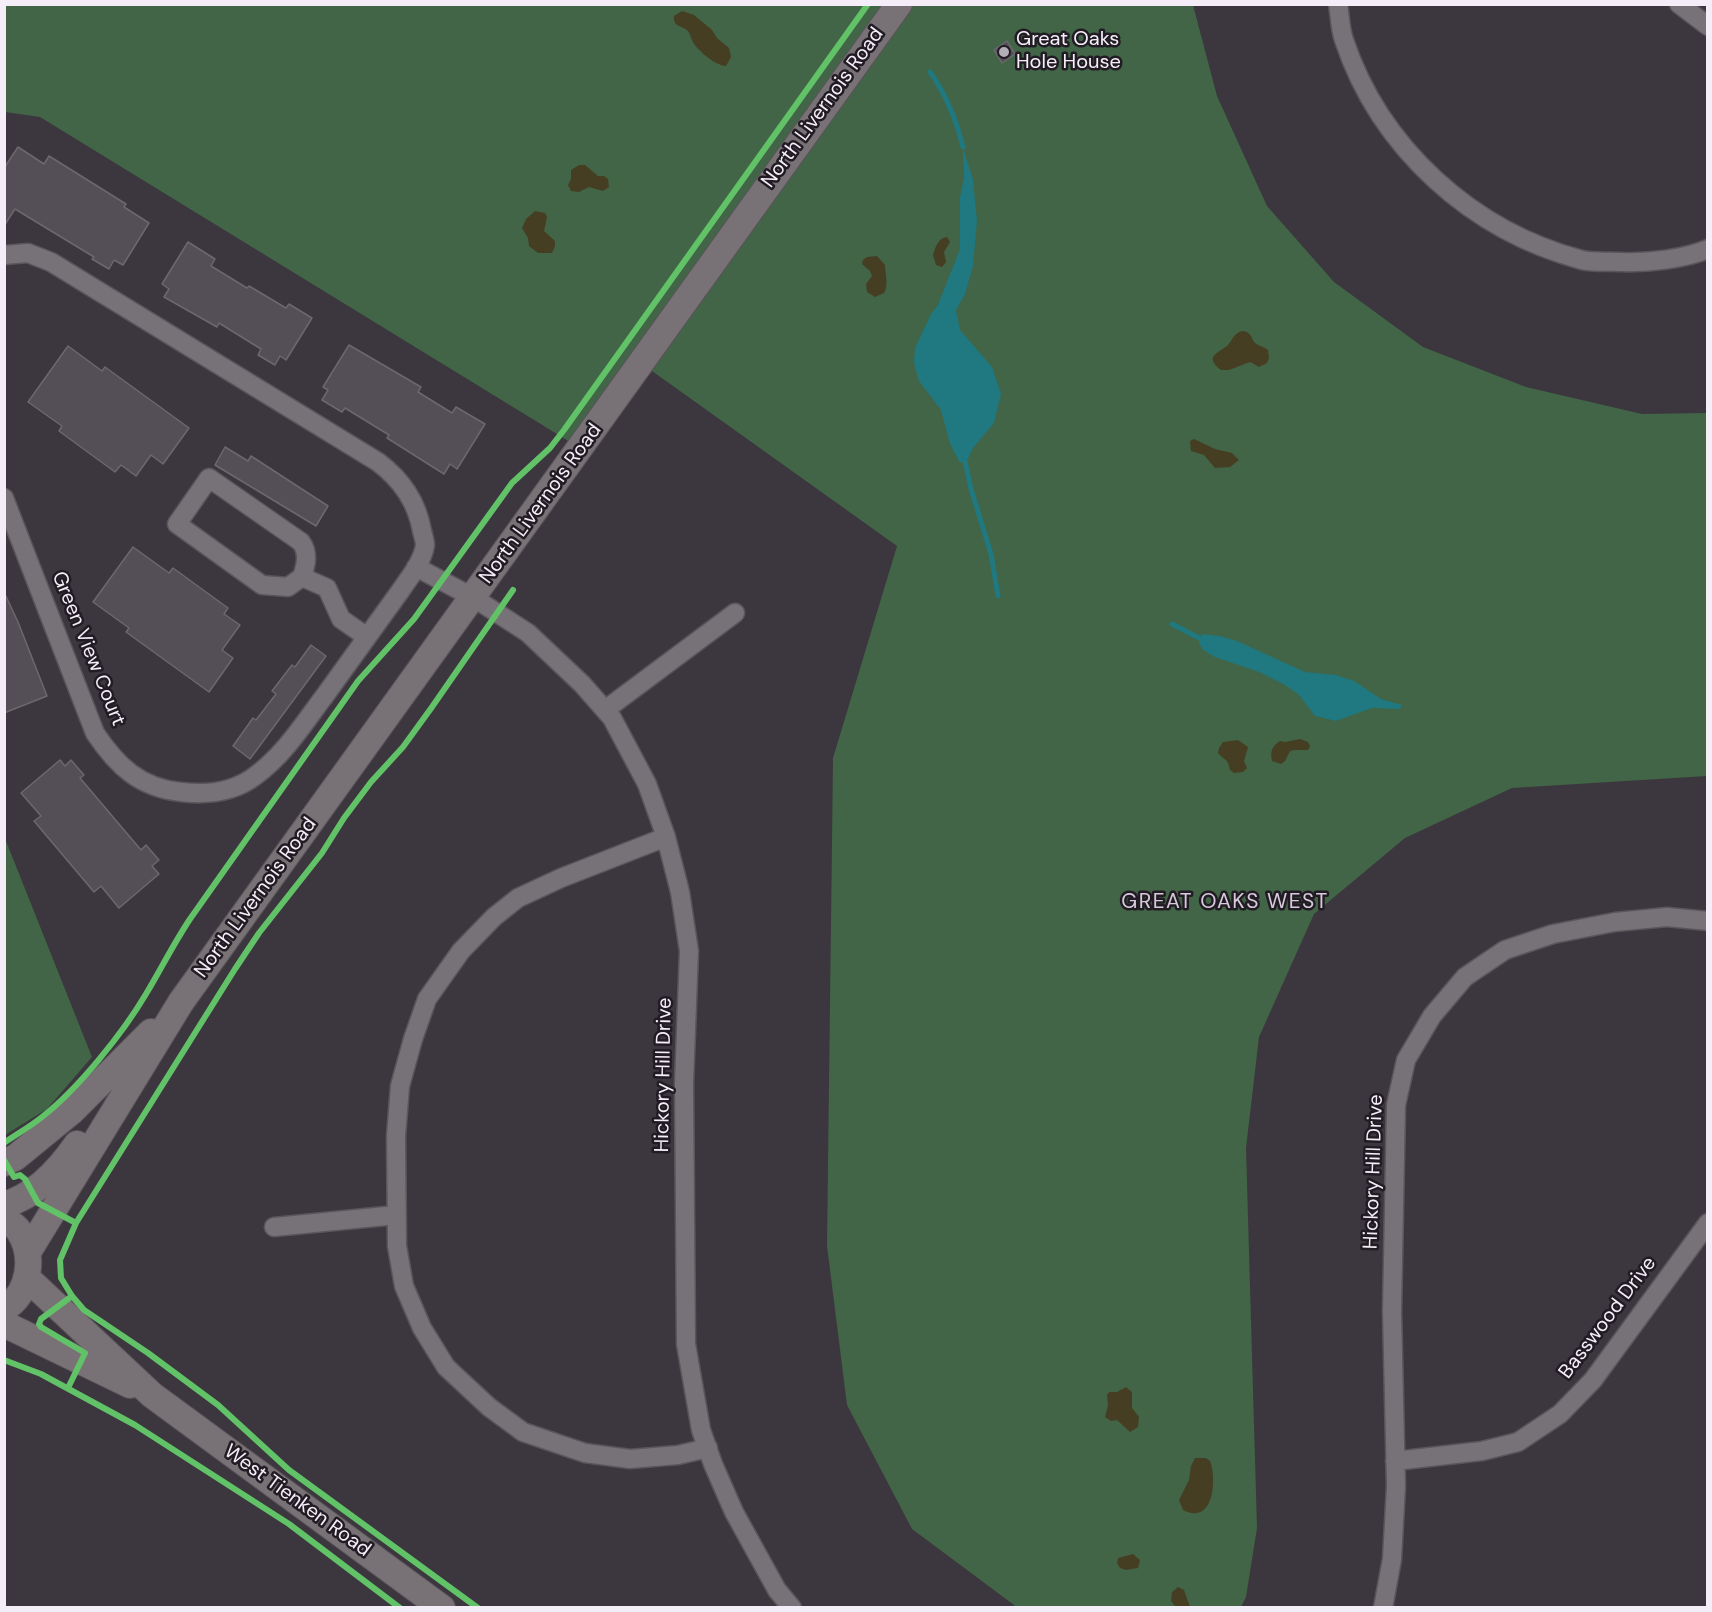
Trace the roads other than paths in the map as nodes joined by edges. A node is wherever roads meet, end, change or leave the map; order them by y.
1 (899, 4) edge
2 (1338, 4) edge
3 (1679, 4) edge
4 (1707, 26) edge
5 (1707, 249) edge
6 (4, 255) edge
7 (4, 498) edge
8 (416, 567) junction
9 (302, 577) junction
10 (474, 598) junction
11 (735, 613) dead end
12 (367, 637) junction
13 (605, 710) junction
14 (666, 837) junction
15 (1707, 921) edge
16 (181, 1002) junction
17 (118, 1064) junction
18 (4, 1163) edge
19 (4, 1205) edge
20 (396, 1215) junction
21 (4, 1219) edge
22 (1707, 1223) edge
23 (274, 1227) dead end
24 (28, 1252) junction
25 (27, 1278) junction
26 (4, 1309) edge
27 (4, 1324) edge
28 (152, 1395) junction
29 (708, 1448) junction
30 (1395, 1461) junction
31 (442, 1608) edge
32 (792, 1608) edge
33 (1383, 1608) edge

1 - 10 main road, North Livernois Road
2 - 5 street
3 - 4 street
6 - 8 street, Green View Court
7 - 12 street, Green View Court
8 - 10 street
8 - 12 street, Green View Court
9 - 9 street
9 - 12 street
10 - 13 street, Hickory Hill Drive
10 - 16 main road, North Livernois Road
11 - 13 street
13 - 14 street, Hickory Hill Drive
14 - 20 street
14 - 29 street, Hickory Hill Drive
15 - 30 street, Hickory Hill Drive
16 - 17 main road, North Livernois Road
16 - 24 main road, North Livernois Road
17 - 18 main road
17 - 19 main road, North Livernois Road
20 - 23 street
20 - 29 street
21 - 24 main road
22 - 30 street, Basswood Drive
24 - 25 main road
25 - 26 main road
25 - 28 main road, West Tienken Road
27 - 28 main road, West Tienken Road
28 - 31 main road, West Tienken Road
29 - 32 street, Hickory Hill Drive
30 - 33 street, Hickory Hill Drive

